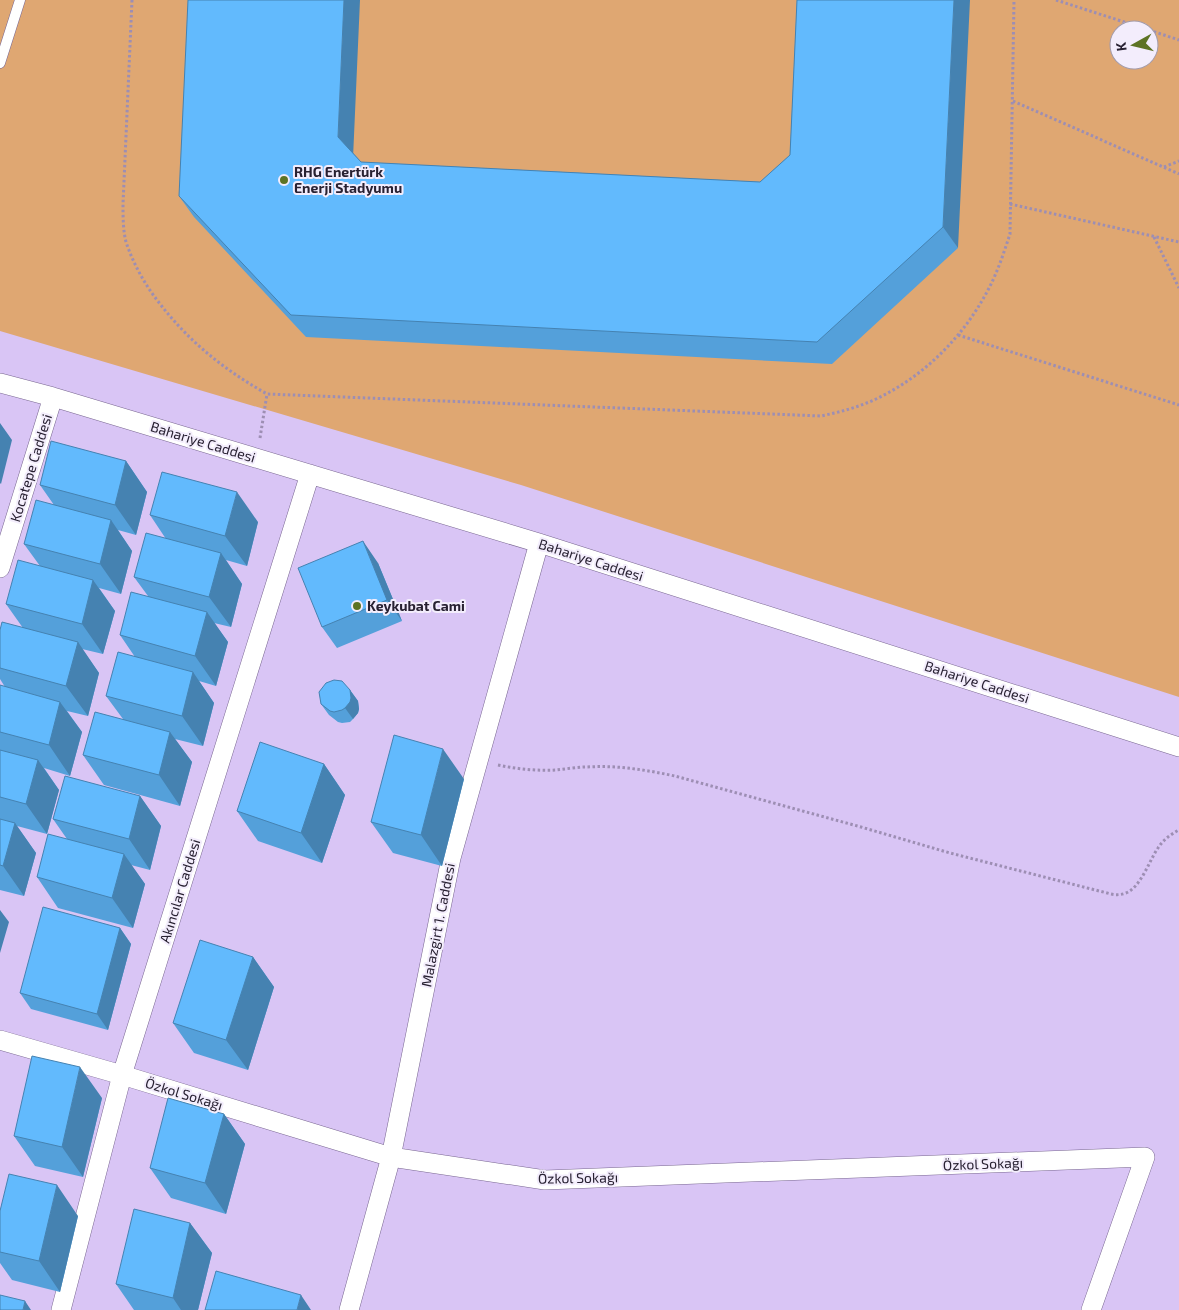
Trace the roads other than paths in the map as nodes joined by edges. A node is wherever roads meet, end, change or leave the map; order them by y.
1 (20, 0) edge
2 (0, 63) edge
3 (0, 383) edge
4 (53, 397) junction
5 (310, 474) junction
6 (539, 543) junction
7 (0, 568) edge
8 (1179, 747) edge
9 (0, 1040) edge
10 (122, 1075) junction
11 (391, 1157) junction
12 (61, 1310) edge
13 (349, 1310) edge
14 (1091, 1310) edge

1 - 2 lane
3 - 4 street, Bahariye Caddesi
4 - 5 street, Bahariye Caddesi
4 - 7 street, Kocatepe Caddesi
5 - 6 street, Bahariye Caddesi
5 - 10 street, Akıncılar Caddesi
6 - 8 street, Bahariye Caddesi
6 - 11 street, Malazgirt 1. Caddesi
9 - 10 street, Özkol Sokağı
10 - 11 street, Özkol Sokağı
10 - 12 street, Akıncılar Caddesi
11 - 13 street, Malazgirt 1. Caddesi
11 - 14 street, Özkol Sokağı

